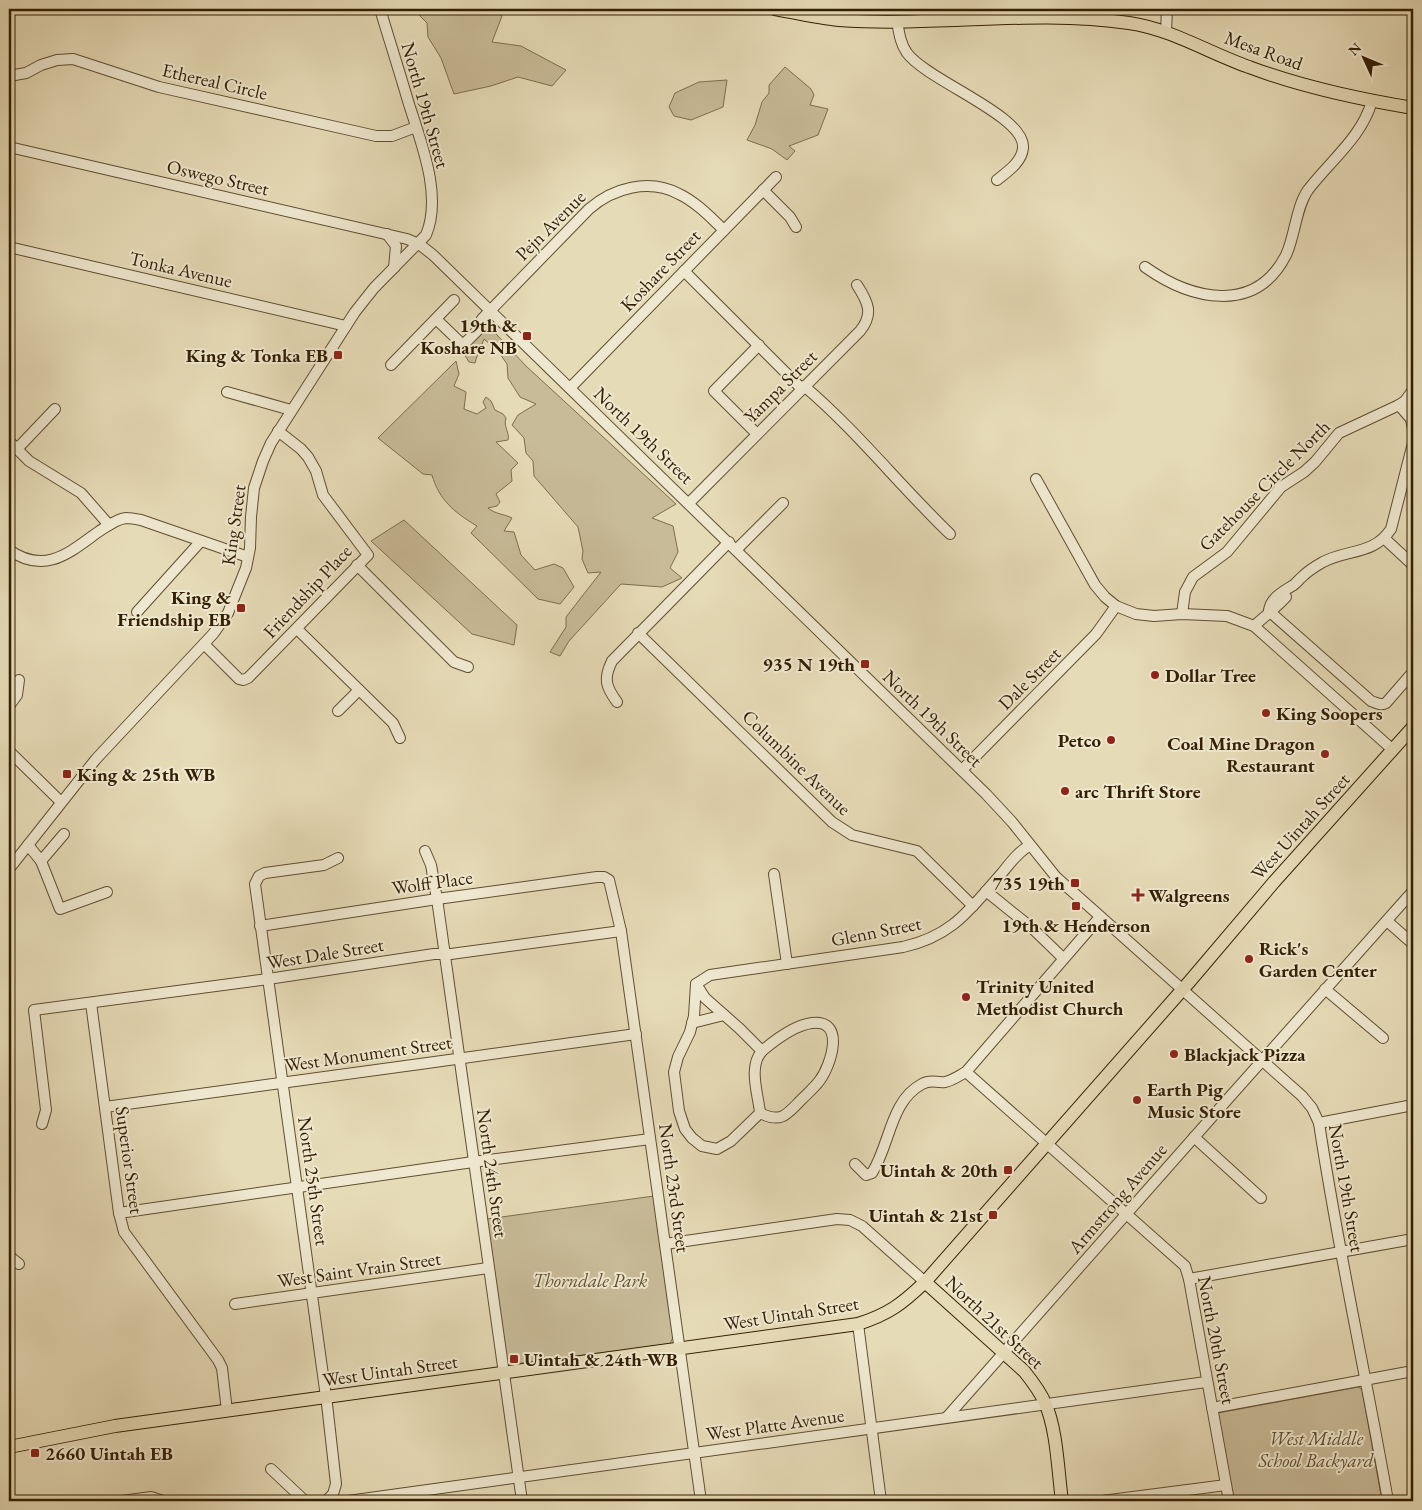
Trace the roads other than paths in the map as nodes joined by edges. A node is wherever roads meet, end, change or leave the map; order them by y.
1 (380, 9) edge
2 (775, 9) edge
3 (1167, 9) edge
4 (897, 21) junction
5 (1166, 32) junction
6 (9, 76) edge
7 (1372, 101) junction
8 (1413, 108) edge
9 (416, 127) junction
10 (9, 147) edge
11 (776, 177) dead end
12 (998, 180) dead end
13 (763, 190) junction
14 (796, 227) dead end
15 (724, 230) junction
16 (387, 234) junction
17 (419, 244) junction
18 (9, 247) edge
19 (1145, 266) dead end
20 (394, 268) junction
21 (684, 271) junction
22 (857, 285) dead end
23 (454, 300) dead end
24 (490, 311) junction
25 (436, 319) junction
26 (346, 326) junction
27 (759, 345) junction
28 (392, 365) dead end
29 (803, 387) junction
30 (570, 388) junction
31 (1413, 390) edge
32 (226, 392) dead end
33 (1399, 405) junction
34 (54, 408) dead end
35 (291, 410) junction
36 (1413, 429) edge
37 (278, 431) junction
38 (756, 434) junction
39 (9, 441) edge
40 (1413, 443) edge
41 (17, 449) junction
42 (1036, 479) dead end
43 (689, 503) junction
44 (783, 503) dead end
45 (108, 525) junction
46 (950, 534) dead end
47 (1385, 539) junction
48 (201, 541) junction
49 (732, 546) junction
50 (9, 550) edge
51 (248, 557) junction
52 (1413, 565) edge
53 (357, 566) junction
54 (1116, 606) junction
55 (1269, 611) junction
56 (137, 612) dead end
57 (1182, 614) junction
58 (1254, 626) junction
59 (297, 629) junction
60 (638, 633) junction
61 (204, 644) junction
62 (468, 667) dead end
63 (1413, 672) edge
64 (19, 680) dead end
65 (359, 690) junction
66 (617, 702) dead end
67 (9, 706) edge
68 (338, 711) dead end
69 (1413, 728) edge
70 (400, 738) dead end
71 (1393, 750) junction
72 (9, 751) edge
73 (962, 770) junction
74 (61, 802) junction
75 (64, 834) dead end
76 (28, 845) junction
77 (1029, 846) junction
78 (424, 851) dead end
79 (338, 858) dead end
80 (41, 862) junction
81 (9, 870) edge
82 (774, 874) dead end
83 (609, 880) joint
84 (986, 890) junction
85 (1413, 891) edge
86 (106, 892) dead end
87 (437, 899) junction
88 (973, 906) junction
89 (1100, 917) junction
90 (1387, 921) junction
91 (260, 926) junction
92 (621, 931) junction
93 (1413, 944) edge
94 (443, 954) junction
95 (1064, 958) junction
96 (787, 964) junction
97 (268, 979) junction
98 (696, 984) junction
99 (1325, 989) junction
100 (1182, 990) junction
101 (91, 1003) junction
102 (724, 1015) junction
103 (692, 1023) junction
104 (636, 1034) junction
105 (1383, 1038) dead end
106 (762, 1051) junction
107 (458, 1058) junction
108 (1262, 1060) junction
109 (966, 1072) junction
110 (283, 1084) junction
111 (1413, 1105) edge
112 (105, 1107) junction
113 (760, 1113) junction
114 (42, 1124) dead end
115 (1319, 1124) junction
116 (1194, 1137) junction
117 (650, 1138) junction
118 (1046, 1143) junction
119 (473, 1162) junction
120 (855, 1164) dead end
121 (298, 1188) junction
122 (1261, 1198) dead end
123 (119, 1213) junction
124 (1126, 1214) junction
125 (1413, 1239) edge
126 (665, 1244) junction
127 (1340, 1252) junction
128 (9, 1256) edge
129 (19, 1264) dead end
130 (488, 1268) junction
131 (1189, 1280) junction
132 (925, 1282) junction
133 (312, 1294) junction
134 (235, 1304) dead end
135 (858, 1324) junction
136 (680, 1349) junction
137 (1004, 1352) junction
138 (1413, 1371) edge
139 (503, 1374) junction
140 (1367, 1380) junction
141 (1206, 1382) junction
142 (326, 1398) junction
143 (1046, 1405) junction
144 (1212, 1408) junction
145 (226, 1411) junction
146 (947, 1417) junction
147 (871, 1428) junction
148 (9, 1447) edge
149 (694, 1453) junction
150 (271, 1469) dead end
151 (519, 1478) junction
152 (1226, 1485) junction
153 (122, 1501) edge
154 (163, 1501) edge
155 (305, 1501) edge
156 (326, 1501) edge
157 (348, 1501) edge
158 (522, 1501) edge
159 (701, 1501) edge
160 (881, 1501) edge
161 (1062, 1501) edge
162 (1102, 1501) edge
163 (1229, 1501) edge
164 (1388, 1501) edge

1 - 9 street, North 19th Street
2 - 4 main road, Mesa Road
3 - 5 street
4 - 5 main road, Mesa Road
4 - 12 street
5 - 7 main road, Mesa Road
6 - 9 street, Ethereal Circle
7 - 8 main road, Mesa Road
7 - 19 street
9 - 17 street, North 19th Street
10 - 16 street, Oswego Street
11 - 13 street, Koshare Street
13 - 14 street
13 - 15 street, Koshare Street
15 - 21 street, Koshare Street
15 - 24 street, Pejn Avenue
16 - 17 street, Oswego Street
16 - 20 street
17 - 20 street, King Street
17 - 24 street, North 19th Street
18 - 26 street, Tonka Avenue
20 - 26 street, King Street
21 - 27 street
21 - 30 street, Koshare Street
22 - 29 street, Yampa Street
23 - 25 street
24 - 25 street, Pejn Avenue
24 - 30 street, North 19th Street
25 - 28 street
26 - 35 street, King Street
27 - 29 street
27 - 38 street
29 - 38 street, Yampa Street
29 - 46 street
30 - 43 street, North 19th Street
31 - 33 street
32 - 35 street
33 - 36 street
33 - 57 street, Gatehouse Circle North
34 - 41 street
35 - 37 street, King Street
37 - 51 street, King Street
37 - 53 street, Friendship Place
38 - 43 street, Yampa Street
39 - 41 street
40 - 47 street
41 - 45 street
42 - 54 street
43 - 49 street, North 19th Street
44 - 49 street
45 - 48 street
45 - 50 street
47 - 52 street
47 - 55 street
48 - 51 street
48 - 56 street
49 - 60 street
49 - 73 street, North 19th Street
51 - 61 street, King Street
53 - 59 street, Friendship Place
53 - 62 street
54 - 57 street
54 - 73 street, Dale Street
55 - 58 street
55 - 63 street
57 - 58 street
58 - 71 street
59 - 61 street, Friendship Place
59 - 65 street
60 - 66 street
60 - 88 street, Columbine Avenue
61 - 74 street, King Street
64 - 67 street
65 - 68 street
65 - 70 street
69 - 71 main road, West Uintah Street
71 - 100 main road, West Uintah Street
72 - 74 street
73 - 77 street, North 19th Street
74 - 76 street, King Street
75 - 80 street
76 - 80 street
76 - 81 street, King Street
77 - 84 street, Glenn Street
77 - 89 street, North 19th Street
78 - 87 street, North 24th Street
79 - 91 street, North 25th Street
80 - 86 street
82 - 96 street
83 - 87 street, Wolff Place
83 - 92 street, North 23rd Street
84 - 88 street, Glenn Street
84 - 95 street
85 - 90 street, Armstrong Avenue
87 - 91 street, Wolff Place
87 - 94 street, North 24th Street
88 - 96 street, Glenn Street
89 - 95 street
89 - 100 street, North 19th Street
90 - 93 street
90 - 99 street, Armstrong Avenue
91 - 97 street, North 25th Street
92 - 94 street, West Dale Street
92 - 104 street, North 23rd Street
94 - 97 street, West Dale Street
94 - 107 street, North 24th Street
95 - 109 street
96 - 98 street, Glenn Street
97 - 101 street, West Dale Street
97 - 110 street, North 25th Street
98 - 102 street
98 - 103 street
99 - 105 street
99 - 108 street, Armstrong Avenue
100 - 108 street, North 19th Street
100 - 118 main road, West Uintah Street
101 - 112 street, Superior Street
101 - 114 street, West Dale Street
102 - 103 street
102 - 106 street
103 - 113 street
104 - 107 street, West Monument Street
104 - 117 street, North 23rd Street
106 - 113 street
106 - 113 street
107 - 110 street, West Monument Street
107 - 119 street, North 24th Street
108 - 115 street, North 19th Street
108 - 116 street, Armstrong Avenue
109 - 118 street, North 20th Street
109 - 120 street
110 - 112 street, West Monument Street
110 - 121 street, North 25th Street
111 - 115 street
112 - 123 street, Superior Street
115 - 127 street, North 19th Street
116 - 122 street
116 - 124 street, Armstrong Avenue
117 - 119 street
117 - 126 street, North 23rd Street
118 - 124 street, North 20th Street
118 - 132 main road, West Uintah Street
119 - 121 street
119 - 130 street, North 24th Street
121 - 123 street
121 - 133 street, North 25th Street
123 - 145 street, Superior Street
124 - 131 street, North 20th Street
124 - 137 street, Armstrong Avenue
125 - 127 street
126 - 132 street, North 21st Street
126 - 136 street, North 23rd Street
127 - 131 street
127 - 140 street, North 19th Street
128 - 129 street
130 - 133 street, West Saint Vrain Street
130 - 139 street, North 24th Street
131 - 141 street, North 20th Street
132 - 135 main road, West Uintah Street
132 - 137 main road, North 21st Street
133 - 134 street, West Saint Vrain Street
133 - 142 street, North 25th Street
135 - 136 main road, West Uintah Street
135 - 147 street
136 - 139 main road, West Uintah Street
136 - 149 street, North 23rd Street
137 - 143 main road, North 21st Street
137 - 146 street, Armstrong Avenue
138 - 140 street
139 - 142 main road, West Uintah Street
139 - 151 street, North 24th Street
140 - 144 street
140 - 164 street, North 19th Street
141 - 143 street, West Platte Avenue
141 - 144 street, North 20th Street
142 - 145 main road, West Uintah Street
142 - 156 street, North 25th Street
143 - 146 street, West Platte Avenue
143 - 161 main road, North 21st Street
144 - 152 street, North 20th Street
145 - 148 main road, West Uintah Street
146 - 147 street, West Platte Avenue
147 - 149 street, West Platte Avenue
147 - 160 street
149 - 151 street, West Platte Avenue
149 - 159 street, North 23rd Street
150 - 155 street
151 - 157 street, West Platte Avenue
151 - 158 street, North 24th Street
152 - 162 street
152 - 163 street, North 20th Street
153 - 154 street

